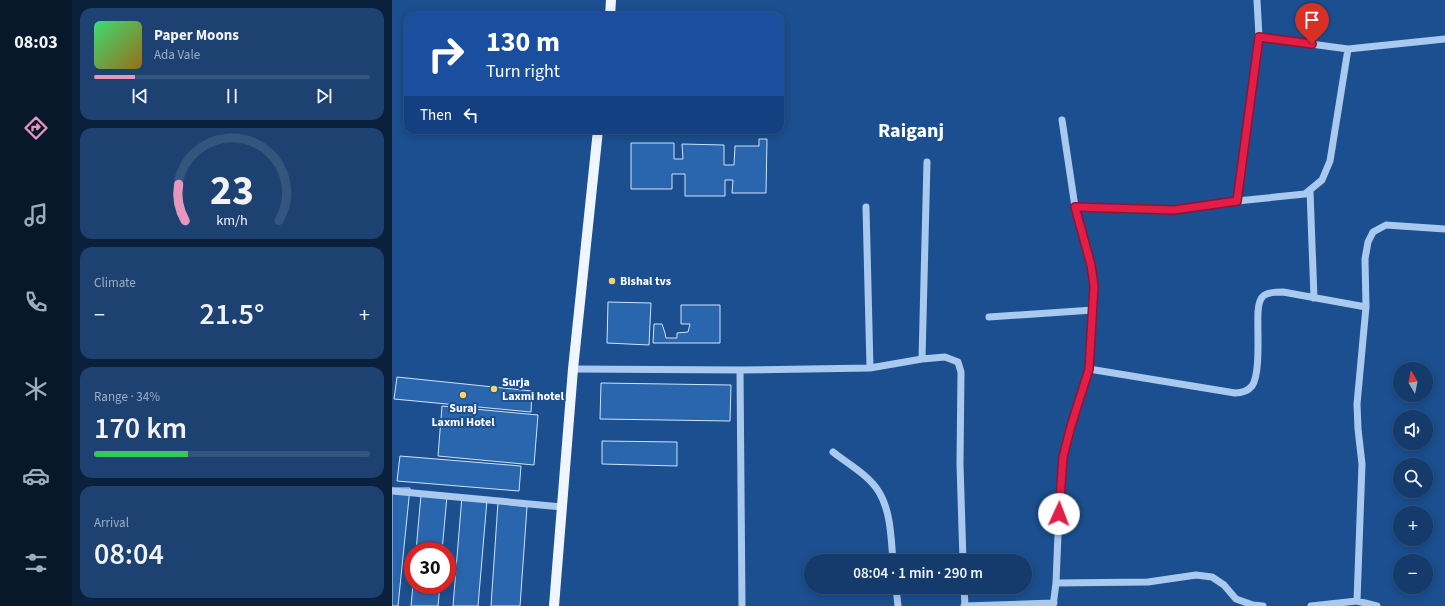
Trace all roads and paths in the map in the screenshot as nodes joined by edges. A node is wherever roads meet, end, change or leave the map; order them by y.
1 (611, 0) edge
2 (1258, 0) edge
3 (610, 12) edge
4 (1259, 37) junction
5 (1445, 39) edge
6 (1348, 49) junction
7 (1062, 120) dead end
8 (598, 134) edge
9 (927, 162) dead end
10 (1310, 191) junction
11 (1237, 201) junction
12 (866, 207) dead end
13 (1075, 207) junction
14 (1445, 229) edge
15 (1314, 298) junction
16 (1366, 307) junction
17 (1093, 310) junction
18 (989, 317) dead end
19 (922, 359) junction
20 (870, 368) junction
21 (573, 369) junction
22 (1089, 369) junction
23 (740, 370) junction
24 (833, 452) dead end
25 (392, 491) edge
26 (562, 507) junction
27 (892, 554) edge
28 (963, 554) edge
29 (1056, 583) junction
30 (897, 594) edge
31 (964, 594) edge
32 (1357, 601) junction
33 (1236, 602) edge
34 (1053, 604) edge
35 (554, 606) edge
36 (742, 606) edge
37 (898, 606) edge
38 (964, 606) edge
39 (1262, 606) edge
40 (1310, 606) edge
41 (1377, 606) edge

1 - 3 main road
2 - 4 street
4 - 6 street
4 - 11 street
5 - 6 street
6 - 10 street
7 - 13 street
8 - 21 main road
9 - 19 street
10 - 11 street
10 - 15 street
11 - 13 street
12 - 20 street
13 - 17 street
14 - 16 street
15 - 16 street
15 - 22 street
16 - 32 street
17 - 18 street
17 - 22 street
19 - 20 street
19 - 28 street
20 - 23 street
21 - 23 street
21 - 26 main road
22 - 29 street
23 - 36 street
24 - 27 street
25 - 26 street
26 - 35 main road
29 - 33 street
29 - 34 street
30 - 37 street
31 - 38 street
32 - 40 street
32 - 41 street
33 - 39 street
34 - 38 street

